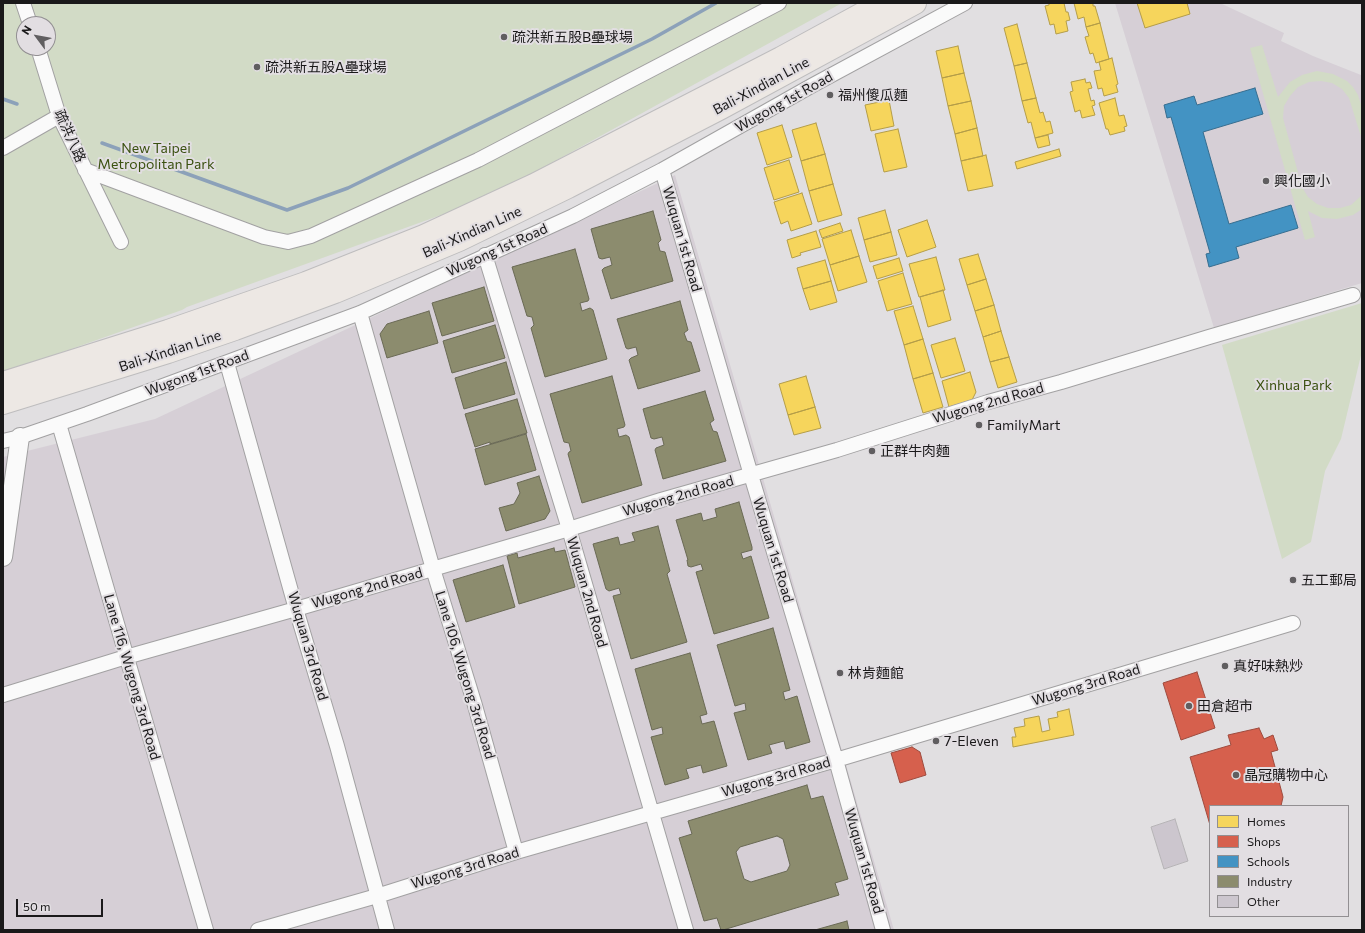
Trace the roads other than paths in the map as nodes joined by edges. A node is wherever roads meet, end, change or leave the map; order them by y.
1 (23, 3) edge
2 (779, 3) edge
3 (882, 3) edge
4 (915, 3) edge
5 (965, 3) edge
6 (27, 16) edge
7 (40, 56) edge
8 (59, 116) junction
9 (3, 148) edge
10 (85, 170) junction
11 (662, 170) junction
12 (122, 242) dead end
13 (486, 255) junction
14 (1353, 296) dead end
15 (360, 313) junction
16 (227, 363) junction
17 (3, 383) edge
18 (3, 403) edge
19 (59, 424) junction
20 (12, 439) edge
21 (751, 475) junction
22 (568, 529) junction
23 (3, 558) edge
24 (433, 569) junction
25 (296, 609) junction
26 (1294, 623) dead end
27 (126, 657) junction
28 (3, 696) edge
29 (836, 760) junction
30 (652, 813) junction
31 (516, 852) junction
32 (377, 896) junction
33 (206, 930) edge
34 (258, 930) edge
35 (387, 930) edge
36 (686, 930) edge
37 (883, 930) edge

1 - 6 street
2 - 10 street
3 - 17 highway, Bali-Xindian Line
4 - 18 highway, Bali-Xindian Line
5 - 11 street, Wugong 1st Road
7 - 8 street, 疏洪八路
8 - 9 street
8 - 10 street, 疏洪八路
10 - 12 street, 疏洪八路
11 - 13 street, Wugong 1st Road
11 - 21 street, Wuquan 1st Road
13 - 15 street, Wugong 1st Road
13 - 22 street, Wuquan 2nd Road
14 - 21 street, Wugong 2nd Road
15 - 16 street, Wugong 1st Road
15 - 24 street, Lane 106, Wugong 3rd Road
16 - 19 street, Wugong 1st Road
16 - 25 street, Wuquan 3rd Road
19 - 20 street, Wugong 1st Road
19 - 27 street, Lane 116, Wugong 3rd Road
20 - 23 street
21 - 22 street, Wugong 2nd Road
21 - 29 street, Wuquan 1st Road
22 - 24 street, Wugong 2nd Road
22 - 30 street, Wuquan 2nd Road
24 - 25 street, Wugong 2nd Road
24 - 31 street, Lane 106, Wugong 3rd Road
25 - 27 street, Wugong 2nd Road
25 - 32 street, Wuquan 3rd Road
26 - 29 street, Wugong 3rd Road
27 - 28 street, Wugong 2nd Road
27 - 33 street, Lane 116, Wugong 3rd Road
29 - 30 street, Wugong 3rd Road
29 - 37 street, Wuquan 1st Road
30 - 31 street, Wugong 3rd Road
30 - 36 street, Wuquan 2nd Road
31 - 32 street, Wugong 3rd Road
32 - 34 street, Wugong 3rd Road
32 - 35 street, Wuquan 3rd Road

